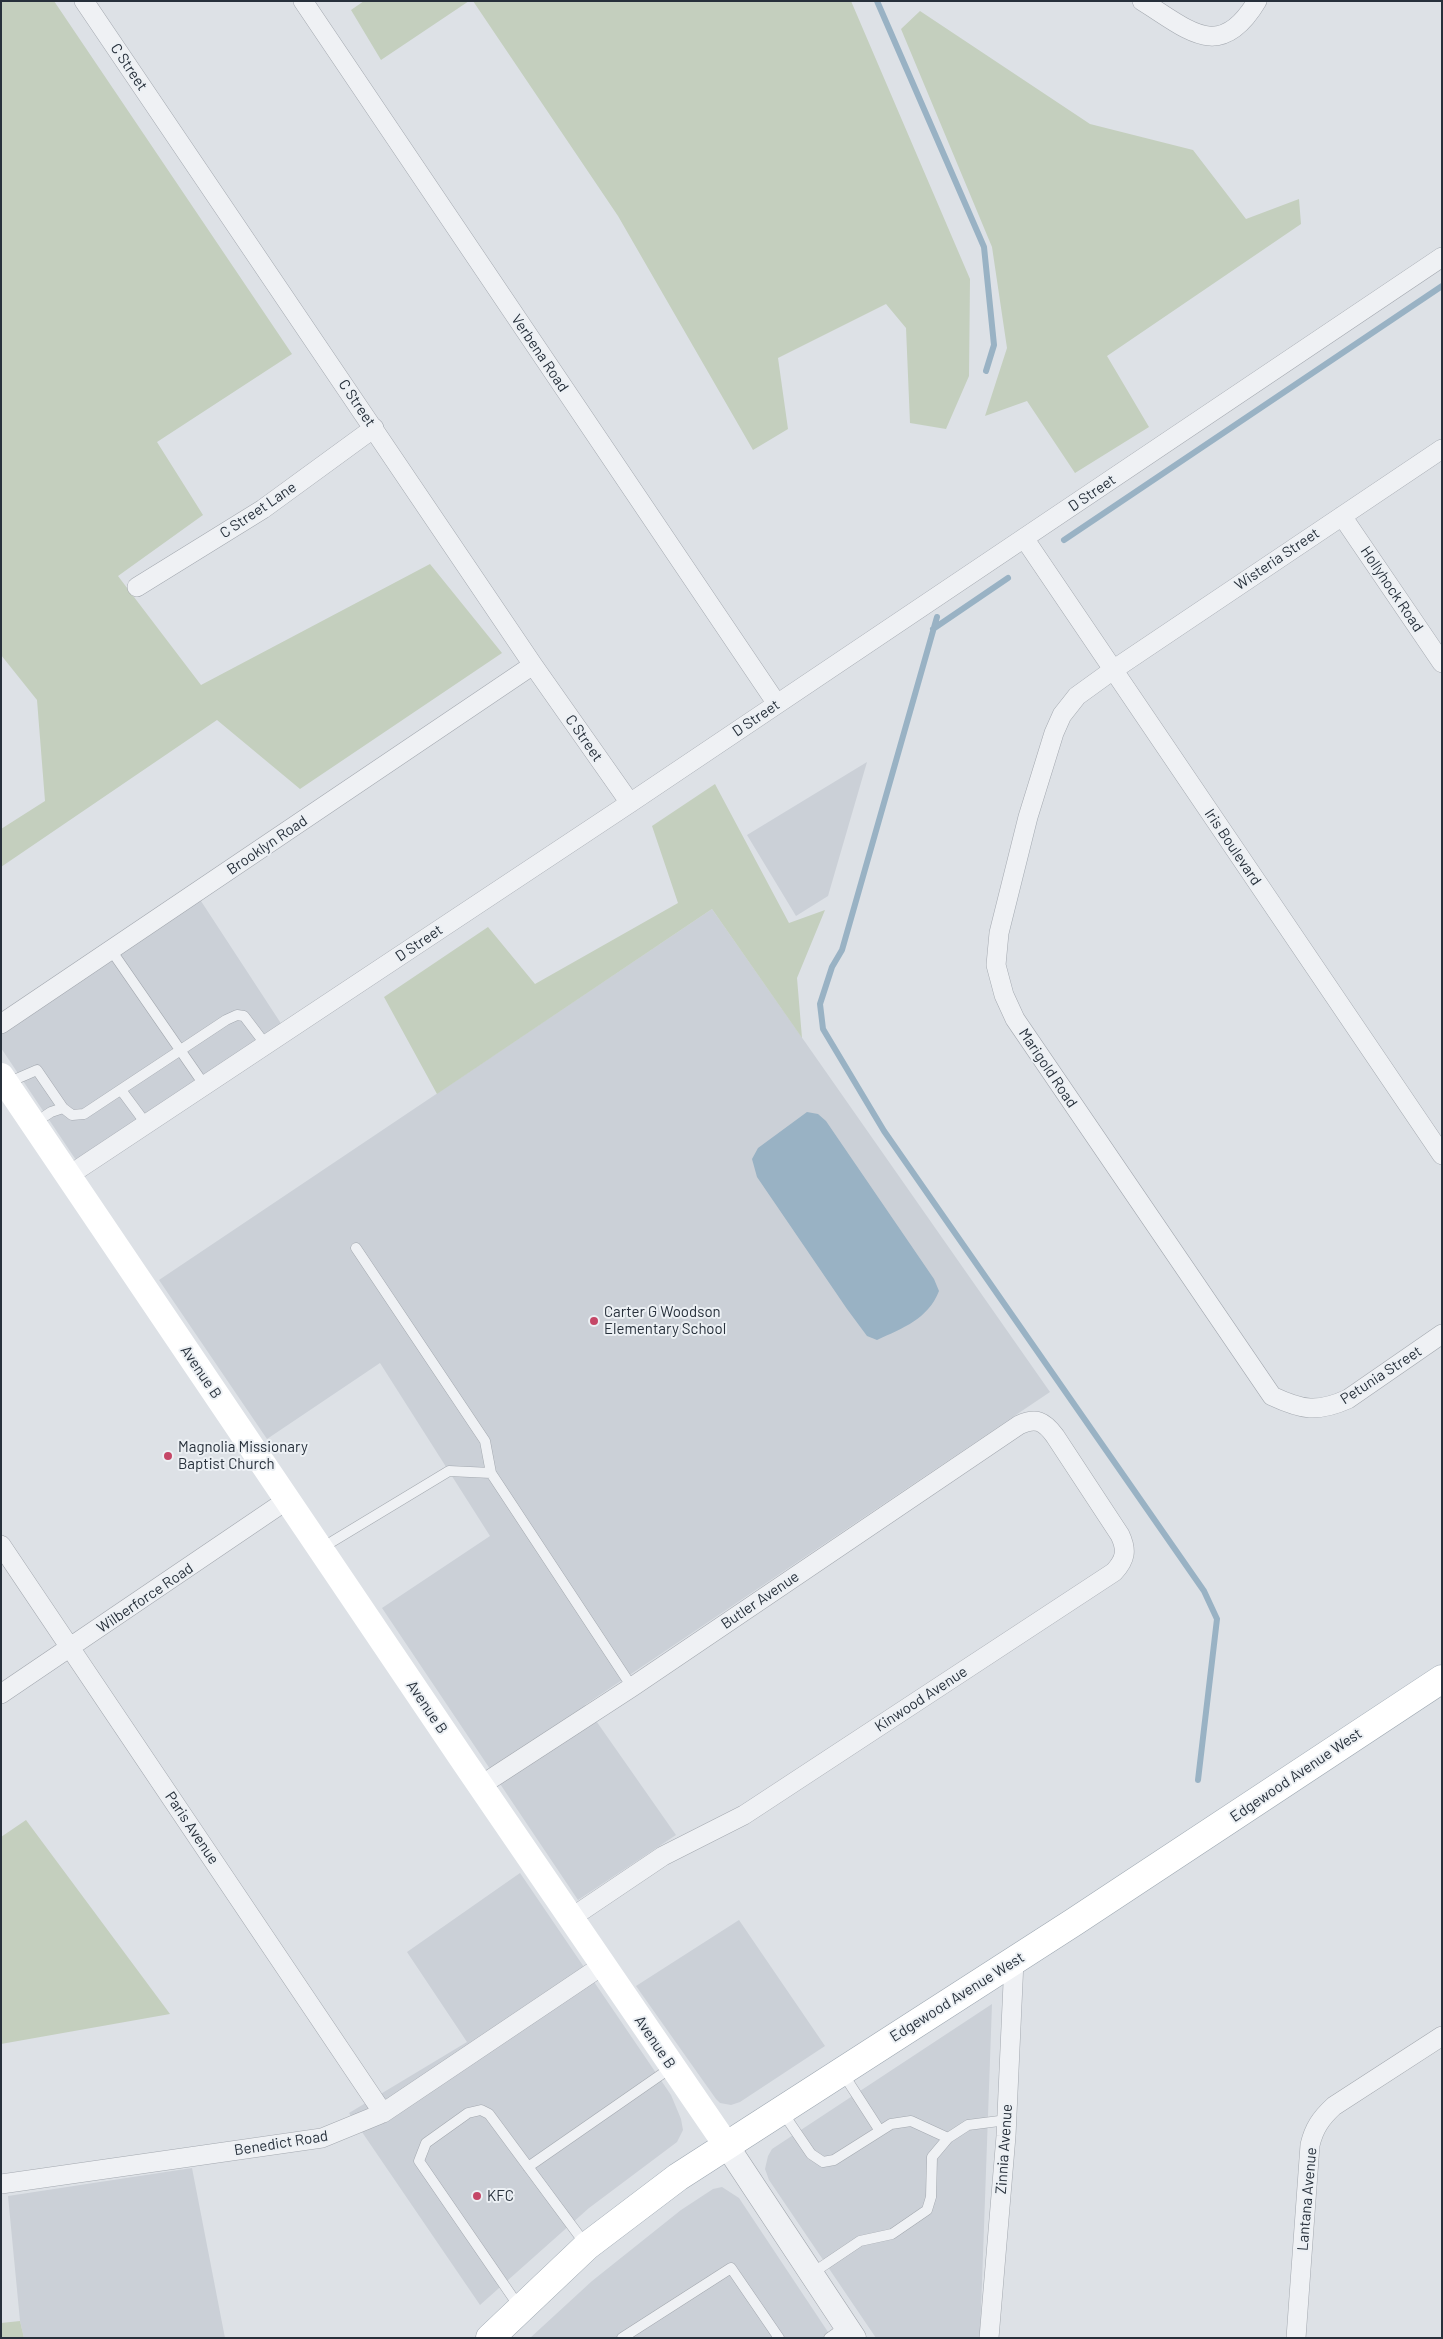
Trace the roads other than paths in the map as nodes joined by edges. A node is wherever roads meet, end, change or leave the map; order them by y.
1 (84, 1) edge
2 (303, 1) edge
3 (1142, 1) edge
4 (1257, 1) edge
5 (1442, 257) edge
6 (374, 428) junction
7 (1442, 449) edge
8 (1342, 516) junction
9 (1024, 538) junction
10 (137, 587) dead end
11 (1442, 663) edge
12 (533, 665) junction
13 (1113, 670) junction
14 (777, 704) junction
15 (630, 803) junction
16 (111, 950) junction
17 (1, 1024) edge
18 (266, 1045) junction
19 (180, 1050) junction
20 (4, 1080) edge
21 (205, 1086) junction
22 (121, 1090) junction
23 (63, 1108) junction
24 (33, 1124) junction
25 (147, 1125) junction
26 (1442, 1155) edge
27 (68, 1176) junction
28 (356, 1248) dead end
29 (1442, 1334) edge
30 (1317, 1409) joint
31 (1040, 1420) joint
32 (491, 1473) junction
33 (287, 1500) junction
34 (1, 1545) edge
35 (320, 1550) junction
36 (71, 1647) junction
37 (1442, 1679) edge
38 (632, 1687) junction
39 (1, 1694) edge
40 (480, 1786) junction
41 (571, 1918) junction
42 (1014, 1961) junction
43 (603, 1965) junction
44 (1442, 2036) edge
45 (672, 2068) junction
46 (842, 2071) junction
47 (781, 2110) junction
48 (383, 2113) junction
49 (1007, 2120) junction
50 (880, 2131) junction
51 (948, 2138) junction
52 (727, 2146) junction
53 (528, 2167) junction
54 (1, 2184) edge
55 (587, 2246) junction
56 (811, 2274) junction
57 (520, 2308) junction
58 (843, 2334) edge
59 (490, 2338) edge
60 (622, 2338) edge
61 (778, 2338) edge
62 (990, 2338) edge
63 (1296, 2338) edge

1 - 6 street, C Street
2 - 14 street, Verbena Road
3 - 4 street
5 - 9 street, D Street
6 - 10 street, C Street Lane
6 - 12 street, C Street
7 - 8 street, Wisteria Street
8 - 11 street, Hollyhock Road
8 - 13 street, Wisteria Street
9 - 13 street, Iris Boulevard
9 - 14 street, D Street
12 - 15 street, C Street
12 - 16 street, Brooklyn Road
13 - 26 street, Iris Boulevard
13 - 30 street, Marigold Road
14 - 15 street, D Street
15 - 18 street, D Street
16 - 17 street, Brooklyn Road
16 - 19 lane
18 - 19 lane
18 - 21 street, D Street
19 - 21 lane
19 - 22 lane
20 - 23 lane
20 - 24 main road, Avenue B
21 - 25 street, D Street
22 - 23 lane
22 - 25 lane
23 - 24 lane
24 - 27 main road, Avenue B
25 - 27 street, D Street
27 - 33 main road, Avenue B
28 - 32 lane
29 - 30 street, Petunia Street
31 - 38 street, Butler Avenue
31 - 41 street, Kinwood Avenue
32 - 35 lane
32 - 38 lane
33 - 35 main road, Avenue B
33 - 36 street, Wilberforce Road
34 - 36 street, Paris Avenue
35 - 40 main road, Avenue B
36 - 39 street, Wilberforce Road
36 - 48 street, Paris Avenue
37 - 42 main road, Edgewood Avenue West
38 - 40 street, Butler Avenue
40 - 41 main road, Avenue B
41 - 43 main road, Avenue B
42 - 46 main road, Edgewood Avenue West
42 - 49 street, Zinnia Avenue
43 - 45 main road, Avenue B
43 - 48 street, Benedict Road
44 - 63 street, Lantana Avenue
45 - 52 main road, Avenue B
45 - 53 lane
46 - 47 main road, Edgewood Avenue West
46 - 50 lane
47 - 50 lane
47 - 52 main road, Edgewood Avenue West
48 - 54 street, Benedict Road
49 - 51 lane
49 - 62 street, Zinnia Avenue
50 - 51 lane
51 - 56 lane
52 - 55 main road, Edgewood Avenue West
52 - 56 street, Avenue B
53 - 55 lane
53 - 57 lane
55 - 57 main road, Edgewood Avenue West
56 - 58 street, Avenue B
57 - 59 main road, Edgewood Avenue West
60 - 61 lane

